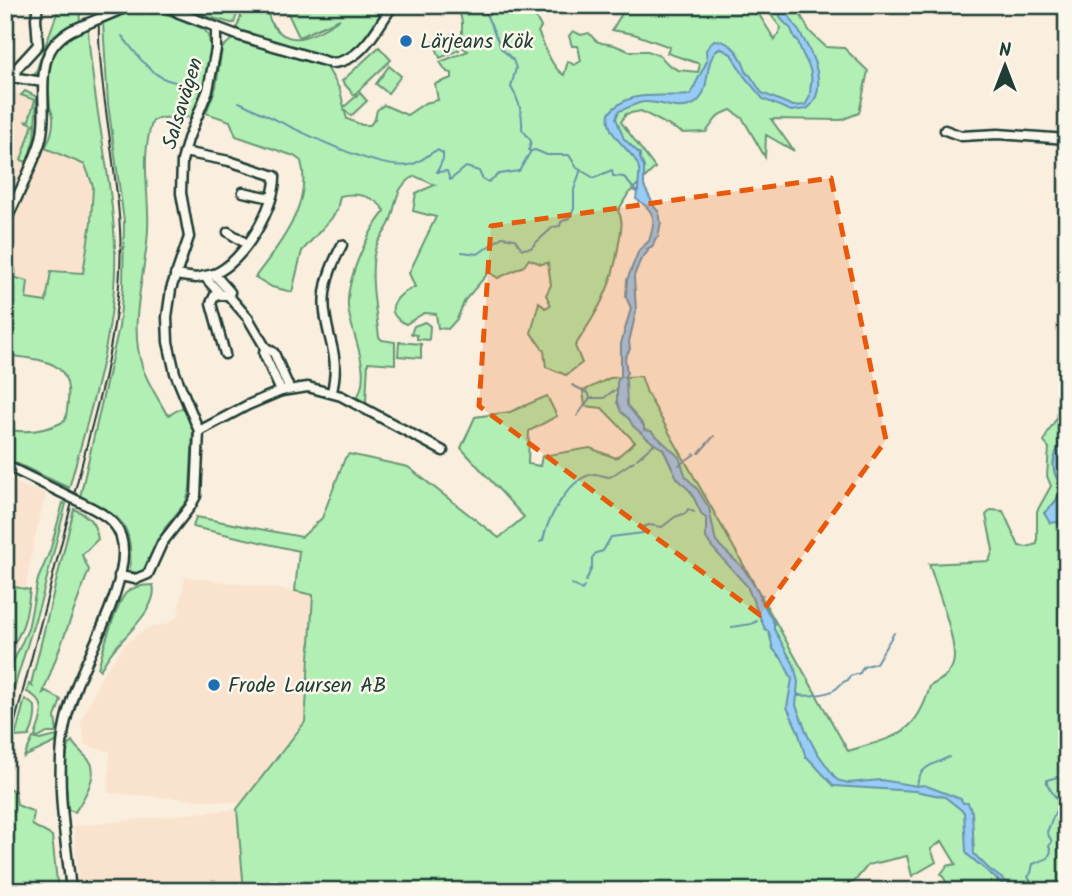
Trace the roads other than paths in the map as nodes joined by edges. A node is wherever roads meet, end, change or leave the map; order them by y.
1 (38, 5) edge
2 (167, 5) edge
3 (393, 5) edge
4 (126, 7) edge
5 (216, 27) junction
6 (10, 77) edge
7 (43, 82) junction
8 (945, 130) dead end
9 (1067, 139) edge
10 (184, 152) junction
11 (243, 192) dead end
12 (271, 198) junction
13 (5, 223) edge
14 (228, 232) dead end
15 (247, 244) junction
16 (342, 245) dead end
17 (214, 274) junction
18 (175, 275) junction
19 (205, 277) junction
20 (217, 291) junction
21 (228, 295) junction
22 (225, 354) dead end
23 (285, 390) junction
24 (332, 392) junction
25 (200, 431) junction
26 (443, 451) dead end
27 (5, 466) edge
28 (119, 576) junction
29 (71, 891) edge

1 - 6 street
2 - 5 street
3 - 5 street
4 - 7 street, bridge
5 - 10 street, Salsavägen
6 - 7 street
7 - 13 street
8 - 9 street
10 - 12 street
10 - 18 street, Salsavägen
11 - 12 street
12 - 15 street
14 - 15 street
15 - 17 street
16 - 24 street
17 - 19 street
17 - 21 street
18 - 19 street
18 - 25 street, Salsavägen
19 - 20 street
20 - 21 street
20 - 22 street
21 - 23 street
23 - 24 street
23 - 25 street
24 - 26 street
25 - 28 street
27 - 28 street, bridge
28 - 29 street

